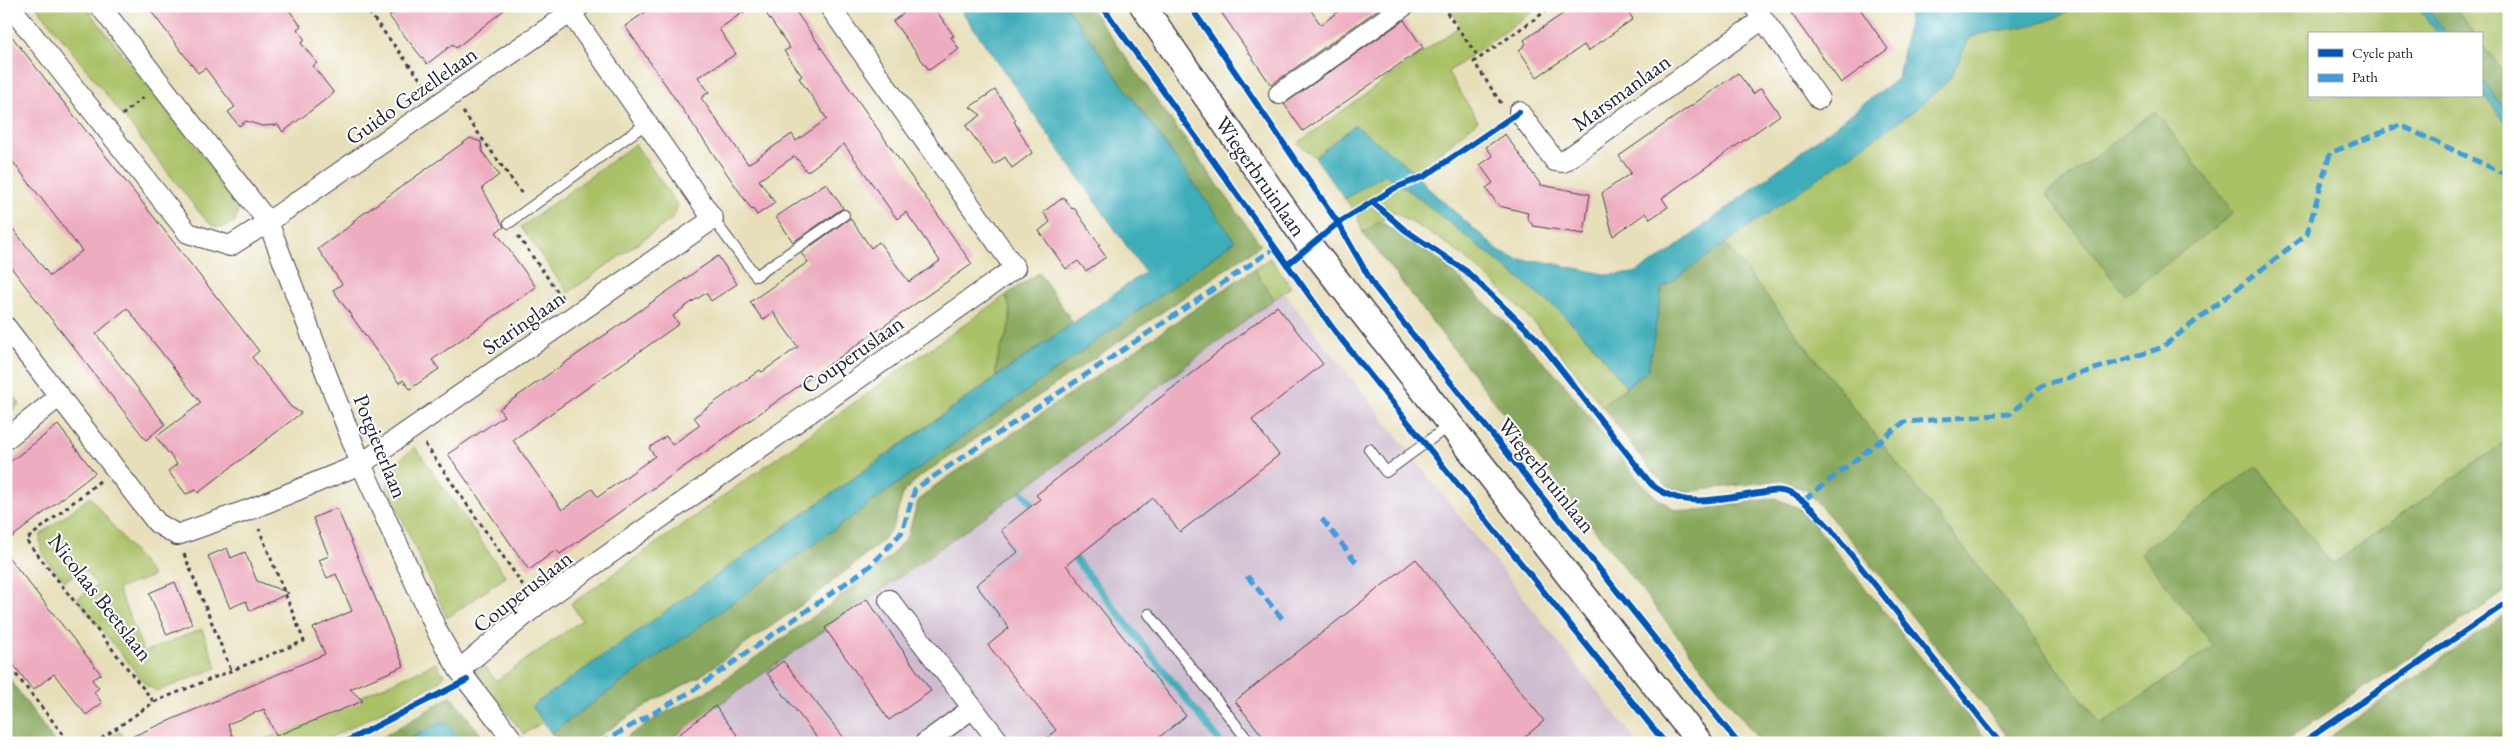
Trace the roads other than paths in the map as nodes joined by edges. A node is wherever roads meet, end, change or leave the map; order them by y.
1 (10, 6) edge
2 (100, 6) edge
3 (829, 6) edge
4 (1143, 6) edge
5 (1404, 6) edge
6 (572, 8) edge
7 (1759, 13) edge
8 (1279, 94) dead end
9 (1819, 99) dead end
10 (1515, 115) road end
11 (647, 123) junction
12 (844, 215) dead end
13 (713, 219) junction
14 (268, 222) junction
15 (509, 223) road end
16 (6, 327) edge
17 (60, 396) junction
18 (1450, 424) junction
19 (6, 439) edge
20 (1369, 449) dead end
21 (361, 464) junction
22 (889, 600) dead end
23 (1149, 614) dead end
24 (463, 675) junction
25 (974, 708) junction
26 (515, 743) edge
27 (925, 743) edge
28 (1000, 743) edge
29 (1250, 743) edge
30 (1700, 743) edge

1 - 14 street
2 - 14 street, Potgieterlaan
3 - 24 street, Couperuslaan
4 - 18 street, Wiegerbruinlaan
5 - 8 street
6 - 11 street
6 - 14 street, Guido Gezellelaan
7 - 9 street, Marsmanlaan
7 - 10 street, Marsmanlaan
11 - 13 street
11 - 15 lane
12 - 13 lane
13 - 21 street, Staringlaan
14 - 21 street, Potgieterlaan
16 - 17 street
17 - 19 street
17 - 21 street
18 - 20 lane
18 - 30 street, Wiegerbruinlaan
21 - 24 street, Potgieterlaan
22 - 25 street
23 - 29 lane
24 - 26 street, Potgieterlaan
25 - 27 street
25 - 28 street

